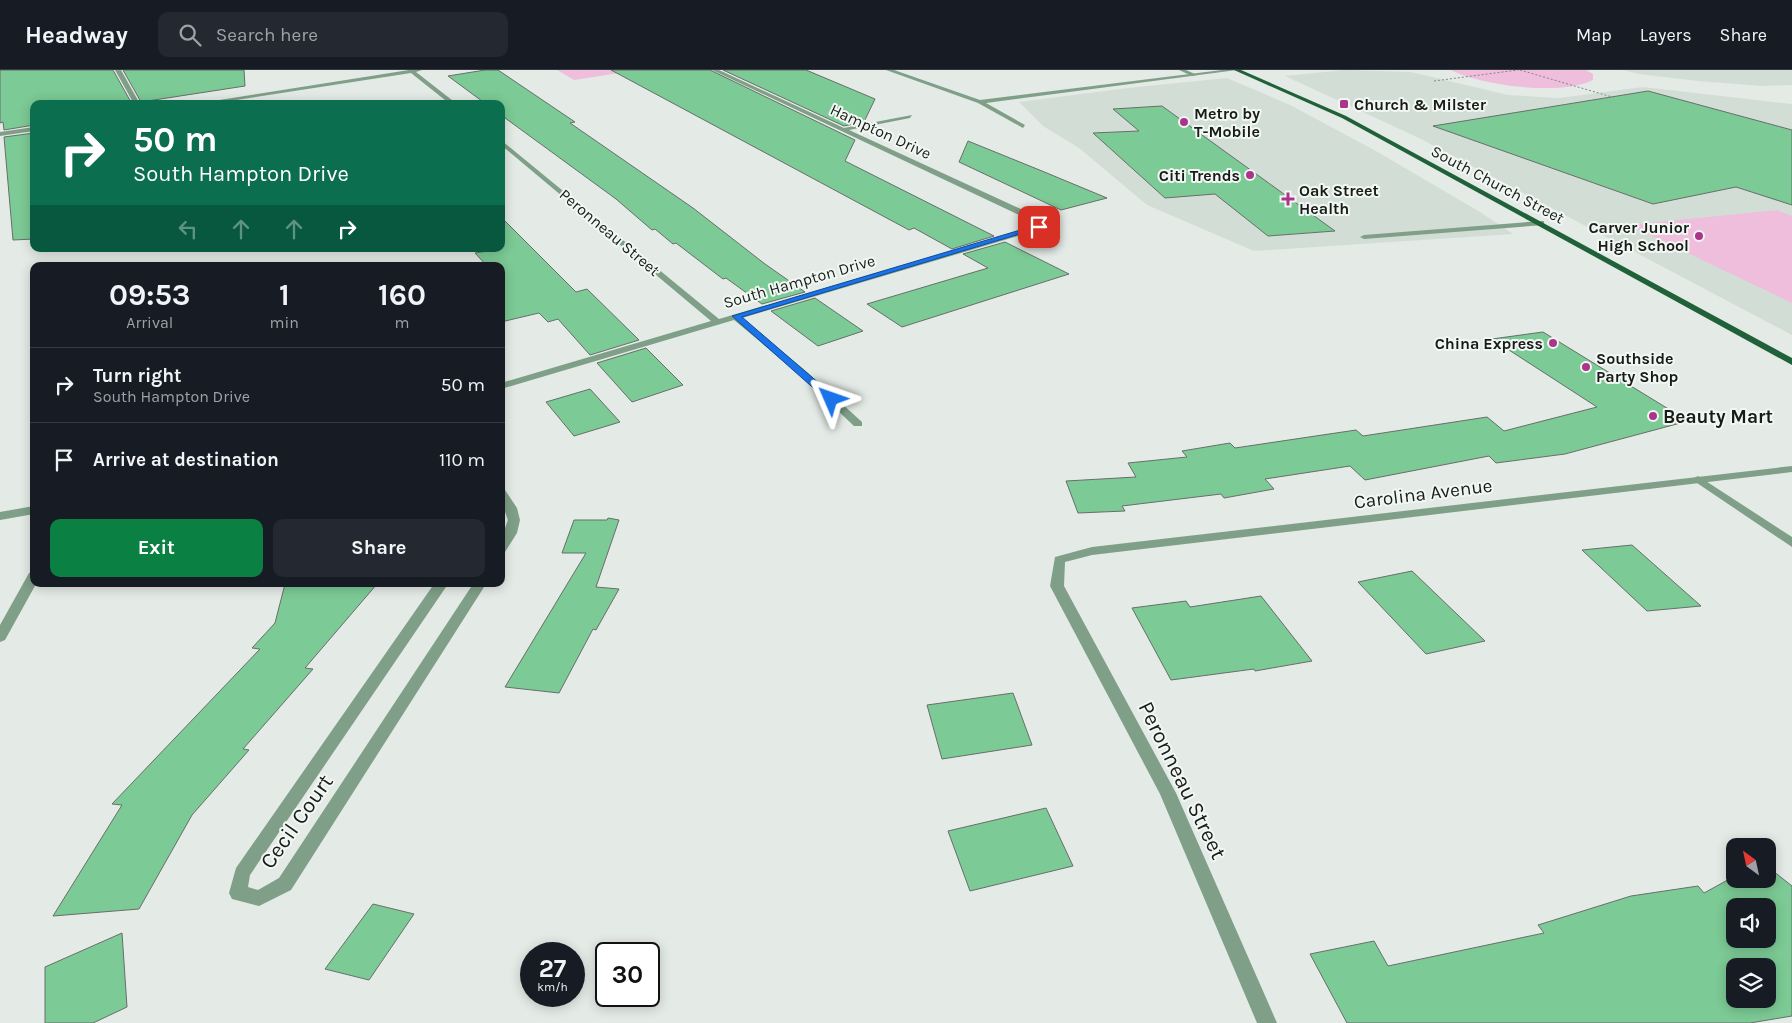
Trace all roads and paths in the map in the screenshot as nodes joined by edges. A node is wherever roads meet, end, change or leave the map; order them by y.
1 (118, 70) edge
2 (419, 70) edge
3 (715, 70) edge
4 (889, 70) edge
5 (1182, 70) edge
6 (1234, 70) edge
7 (1237, 70) edge
8 (1519, 70) edge
9 (412, 71) edge
10 (1194, 75) junction
11 (1434, 81) dead end
12 (1612, 97) dead end
13 (135, 100) edge
14 (223, 100) edge
15 (449, 100) edge
16 (980, 102) junction
17 (910, 116) dead end
18 (1023, 126) dead end
19 (30, 130) edge
20 (846, 130) junction
21 (0, 134) edge
22 (505, 145) edge
23 (1035, 219) joint
24 (1542, 223) junction
25 (1364, 236) dead end
26 (736, 316) junction
27 (718, 322) junction
28 (1792, 362) edge
29 (505, 385) edge
30 (858, 424) dead end
31 (1792, 468) edge
32 (1698, 479) junction
33 (505, 498) edge
34 (30, 511) edge
35 (0, 516) edge
36 (515, 522) junction
37 (505, 523) edge
38 (505, 543) edge
39 (1792, 543) edge
40 (1058, 560) joint
41 (30, 583) edge
42 (439, 587) edge
43 (477, 587) edge
44 (0, 637) edge
45 (1267, 1023) edge

1 - 13 street
2 - 9 street
3 - 20 street, Hampton Drive
4 - 16 street
5 - 10 street
6 - 10 street
7 - 24 main road, South Church Street
8 - 11 path
8 - 12 path
9 - 14 street
9 - 15 street
10 - 16 street
16 - 18 street
17 - 20 street
19 - 21 street
20 - 23 street, Hampton Drive
22 - 27 street, Peronneau Street
23 - 26 street, South Hampton Drive
24 - 25 street
24 - 28 main road, South Church Street
26 - 27 street, South Hampton Drive
26 - 30 street
27 - 29 street, South Hampton Drive
31 - 32 street, Carolina Avenue
32 - 39 street
32 - 40 street, Carolina Avenue
33 - 36 street
34 - 35 street
36 - 37 street
36 - 38 street
40 - 45 street, Peronneau Street
41 - 44 street
42 - 43 street, Cecil Court

